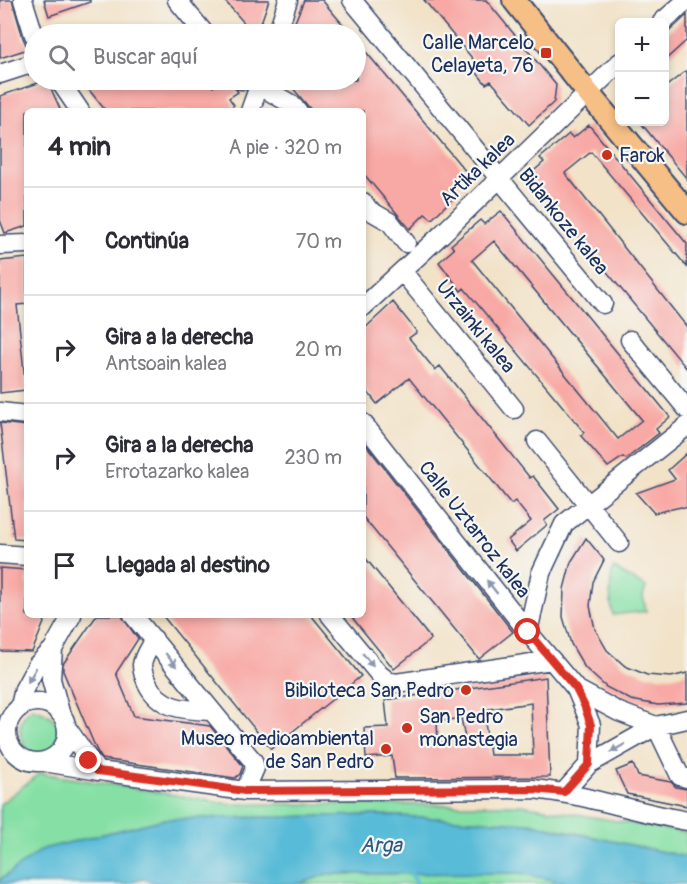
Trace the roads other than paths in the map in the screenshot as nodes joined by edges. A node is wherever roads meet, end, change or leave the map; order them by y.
1 (23, 0) edge
2 (177, 0) edge
3 (288, 0) edge
4 (352, 0) edge
5 (514, 0) edge
6 (687, 0) edge
7 (667, 18) edge
8 (31, 24) edge
9 (197, 24) edge
10 (280, 24) edge
11 (24, 66) edge
12 (615, 67) edge
13 (0, 74) edge
14 (66, 90) edge
15 (252, 90) edge
16 (267, 90) edge
17 (588, 93) junction
18 (78, 108) edge
19 (250, 108) edge
20 (295, 108) edge
21 (500, 179) junction
22 (366, 206) edge
23 (687, 212) edge
24 (406, 243) dead end
25 (24, 244) edge
26 (0, 245) edge
27 (402, 271) junction
28 (366, 304) edge
29 (603, 304) dead end
30 (630, 339) dead end
31 (514, 409) dead end
32 (687, 409) edge
33 (0, 412) edge
34 (24, 415) edge
35 (687, 426) edge
36 (366, 427) edge
37 (537, 441) dead end
38 (588, 506) junction
39 (619, 543) dead end
40 (0, 547) edge
41 (0, 554) edge
42 (24, 556) edge
43 (70, 618) edge
44 (136, 618) edge
45 (332, 618) edge
46 (528, 632) junction
47 (154, 639) junction
48 (53, 649) junction
49 (552, 660) junction
50 (576, 689) junction
51 (11, 711) edge
52 (212, 711) junction
53 (687, 719) edge
54 (64, 720) junction
55 (656, 726) junction
56 (23, 759) junction
57 (0, 761) edge
58 (44, 762) junction
59 (589, 764) junction
60 (97, 771) junction
61 (687, 778) edge
62 (245, 791) junction
63 (564, 792) junction
64 (687, 821) edge

1 - 8 street
2 - 9 street
3 - 10 street
4 - 21 street, Bidankoze kalea
5 - 17 main road
6 - 7 street
11 - 13 street
12 - 17 street, Artika kalea
14 - 18 street
15 - 19 street
16 - 20 street
17 - 21 street, Artika kalea
17 - 23 main road
21 - 27 street, Artika kalea
21 - 29 street, Bidankoze kalea
22 - 24 street
25 - 26 street
27 - 28 street, Artika kalea
27 - 31 street, Urzainki kalea
30 - 32 street
33 - 34 street
35 - 38 street
46 -> 36 street, Calle Uztarroz kalea
37 - 38 street
38 - 39 street
38 - 46 street
40 - 41 street
41 - 42 street
43 - 48 street
44 - 47 street
45 -> 49 street
46 - 49 street, Calle Uztarroz kalea
47 -> 52 street
47 - 52 street
48 -> 51 street
48 - 54 street
49 - 50 street, Calle Uztarroz kalea
50 - 55 street, Calle Uztarroz kalea
50 - 59 street, Calle Uztarroz kalea
51 - 54 street
51 - 56 street
52 - 62 street
53 - 55 street
54 - 58 street
54 - 60 street
55 -> 59 street
55 - 61 street
56 - 57 street
56 - 58 street
58 - 60 street
59 - 63 street
60 - 62 street
62 - 63 street
63 - 64 street

